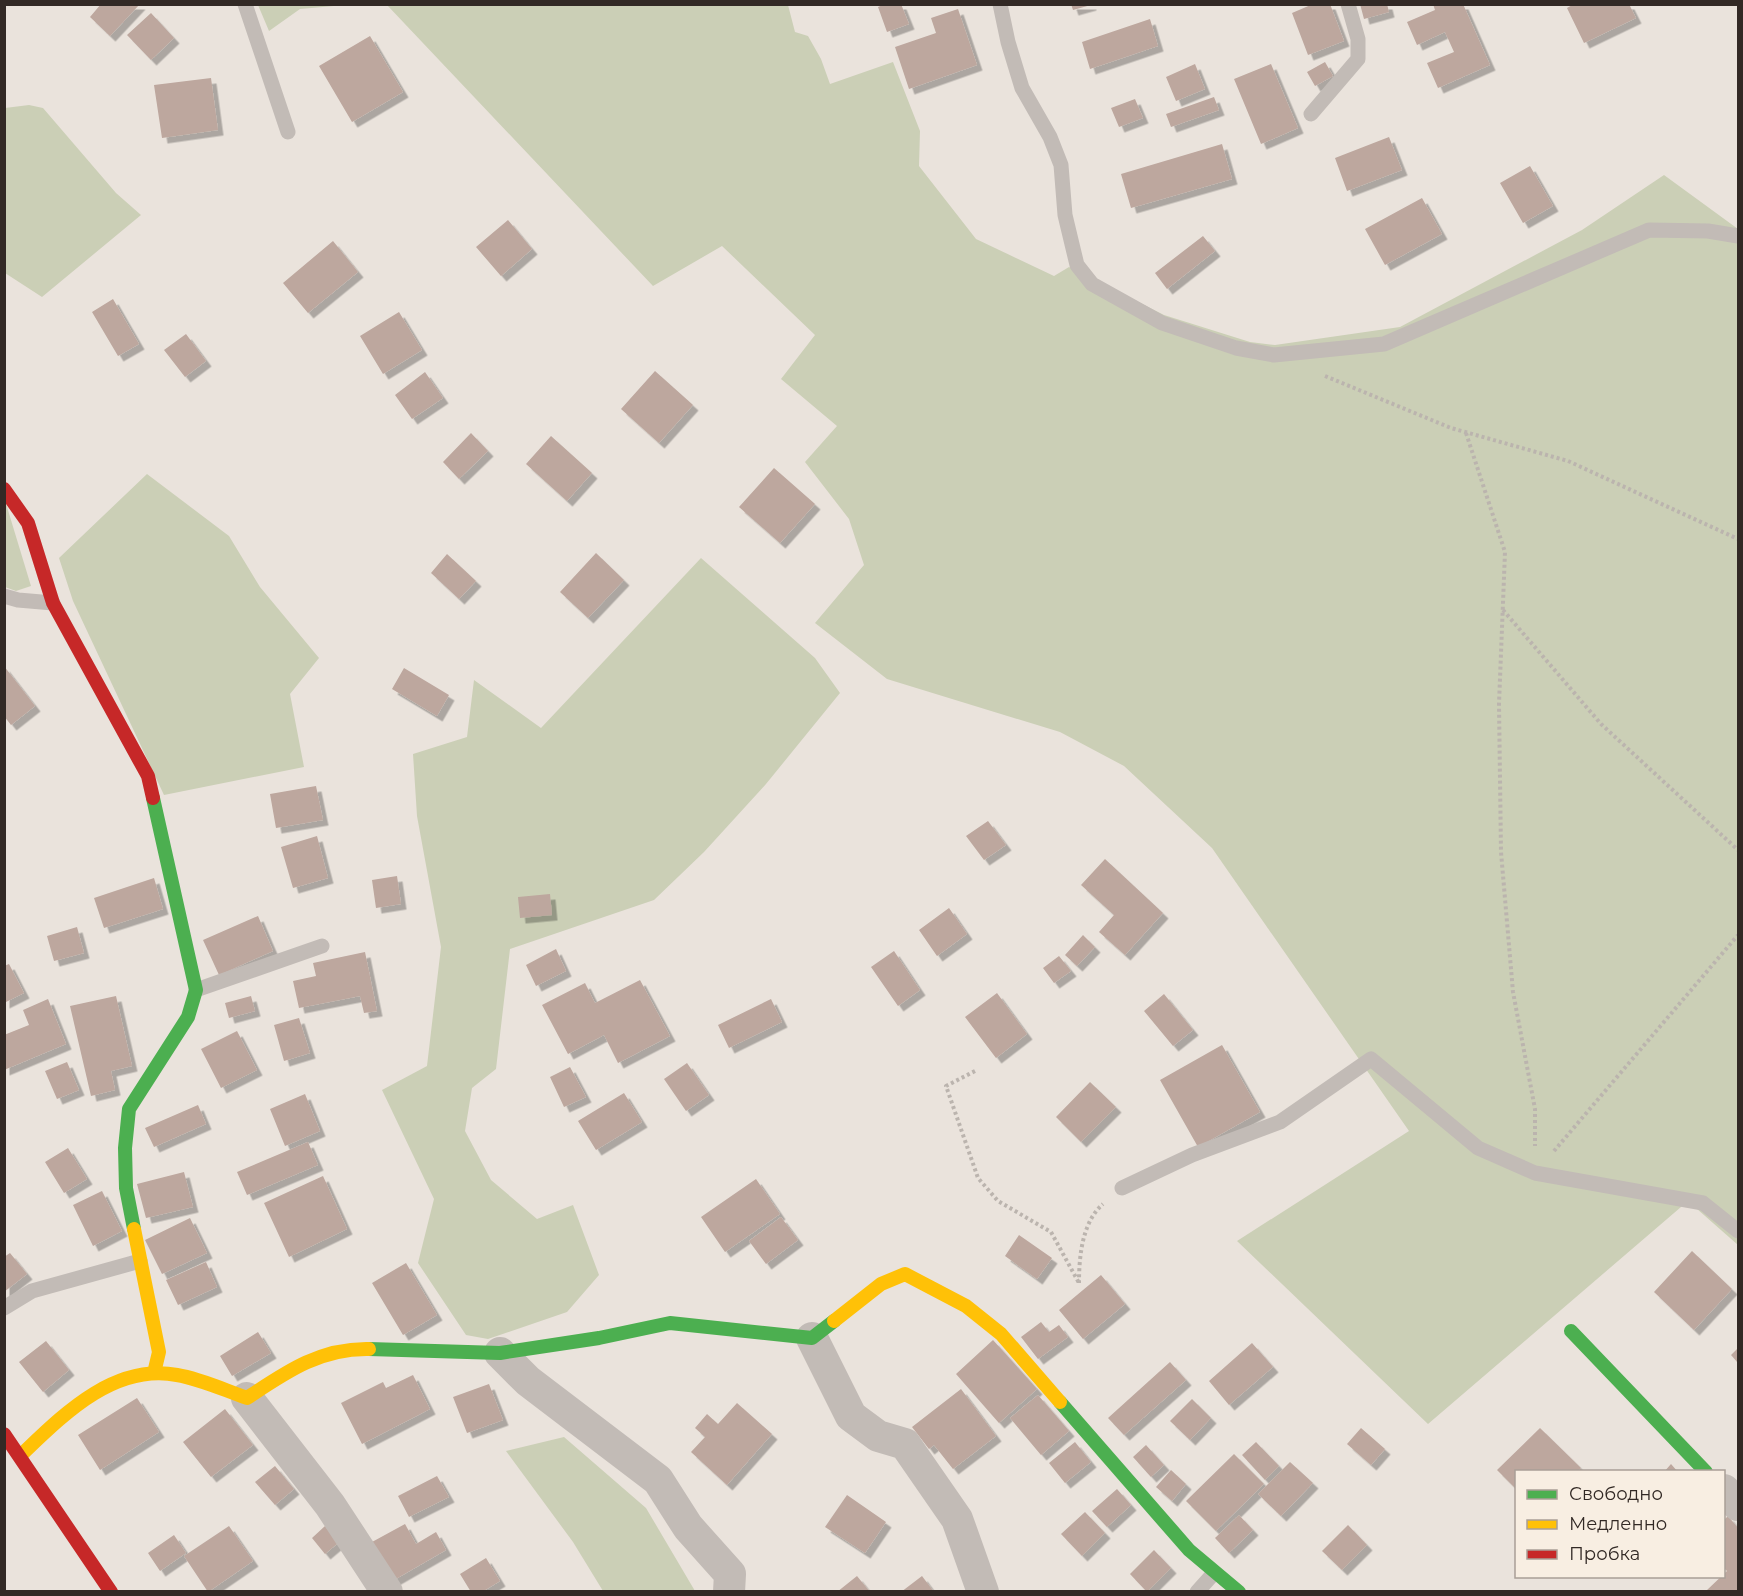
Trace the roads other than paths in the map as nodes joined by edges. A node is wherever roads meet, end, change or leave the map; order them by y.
1 (245, 4) edge
2 (1000, 4) edge
3 (1348, 4) edge
4 (1311, 114) dead end
5 (288, 132) dead end
6 (1738, 236) edge
7 (4, 489) edge
8 (4, 596) edge
9 (53, 603) junction
10 (322, 946) dead end
11 (196, 990) junction
12 (1122, 1188) road end
13 (1738, 1231) edge
14 (140, 1261) junction
15 (4, 1308) edge
16 (1571, 1331) dead end
17 (812, 1338) junction
18 (500, 1353) junction
19 (154, 1373) junction
20 (247, 1398) junction
21 (4, 1434) edge
22 (20, 1456) junction
23 (1704, 1470) edge
24 (1725, 1491) edge
25 (1738, 1505) edge
26 (1214, 1573) junction
27 (111, 1592) edge
28 (387, 1592) edge
29 (729, 1592) edge
30 (982, 1592) edge
31 (1197, 1592) edge
32 (1239, 1592) edge

1 - 5 lane
2 - 6 lane
3 - 4 lane
7 - 9 street
8 - 9 lane
9 - 11 street
10 - 11 lane
11 - 14 street
12 - 13 lane
14 - 15 lane
14 - 19 street
16 - 23 street
17 - 18 street
17 - 26 street
17 - 30 street
18 - 20 street
18 - 29 street
19 - 20 street
19 - 22 street
20 - 28 street
21 - 22 street
22 - 27 street
24 - 25 street
26 - 31 lane
26 - 32 street

